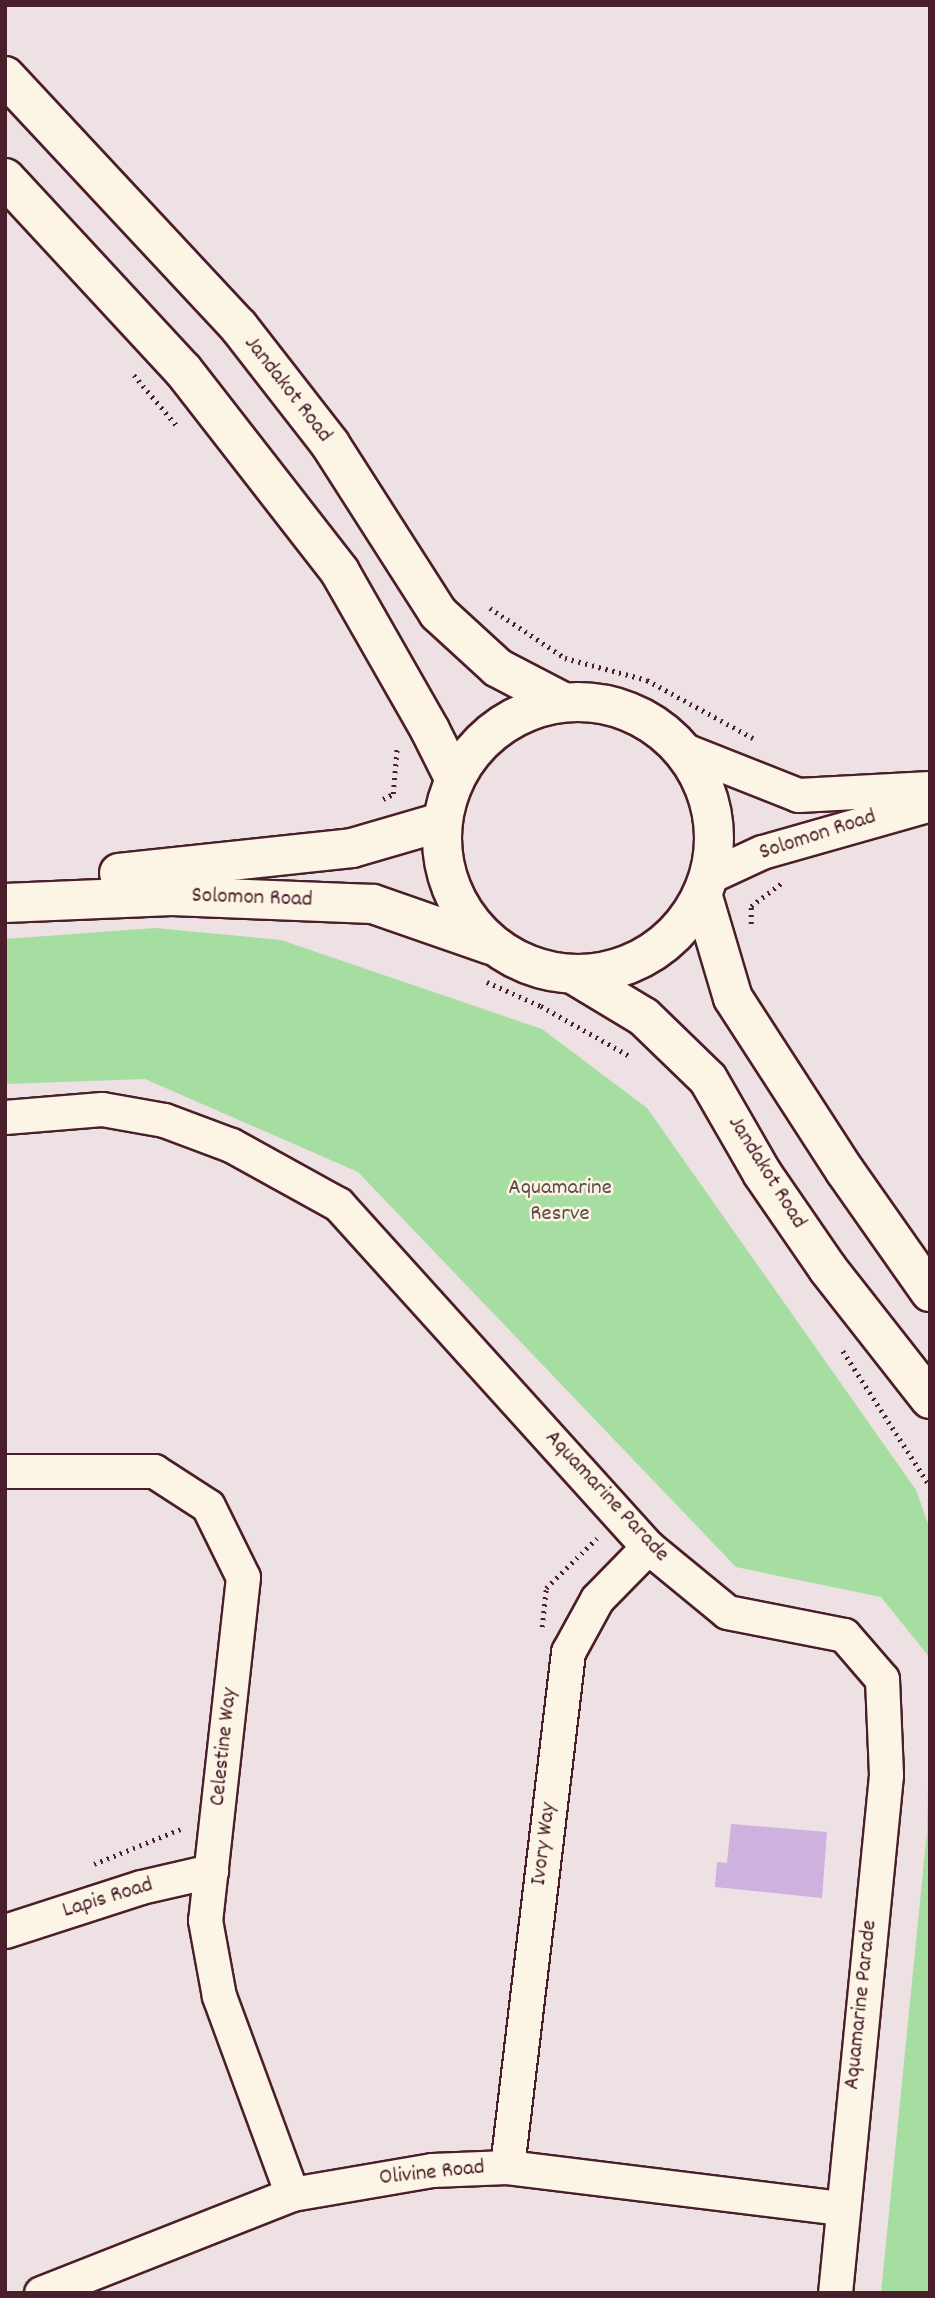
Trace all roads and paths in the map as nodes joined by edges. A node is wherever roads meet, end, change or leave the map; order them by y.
1 (5, 76) edge
2 (5, 178) edge
3 (126, 366) dead end
4 (178, 428) dead end
5 (485, 605) dead end
6 (561, 701) junction
7 (757, 740) dead end
8 (397, 742) dead end
9 (682, 749) junction
10 (454, 778) junction
11 (930, 789) edge
12 (374, 804) dead end
13 (930, 804) edge
14 (441, 822) junction
15 (814, 836) junction
16 (5, 879) edge
17 (706, 887) junction
18 (5, 903) edge
19 (751, 931) dead end
20 (486, 962) junction
21 (576, 976) junction
22 (634, 1058) dead end
23 (5, 1117) edge
24 (930, 1292) edge
25 (841, 1349) dead end
26 (930, 1399) edge
27 (5, 1471) edge
28 (930, 1486) edge
29 (619, 1515) junction
30 (648, 1547) junction
31 (541, 1629) dead end
32 (185, 1827) dead end
33 (197, 1875) junction
34 (5, 1931) edge
35 (507, 2168) junction
36 (292, 2194) junction
37 (841, 2208) junction
38 (41, 2293) edge
39 (835, 2293) edge

1 - 6 main road, Jandakot Road
2 - 10 main road
3 - 4 path
5 - 7 path
6 - 9 main road
6 - 10 main road
8 - 12 path
9 - 11 street, Solomon Road
9 - 17 main road
10 - 14 main road
13 - 15 street, Solomon Road
14 - 16 main road, Solomon Road
14 - 20 main road
15 - 17 street, Solomon Road
15 - 19 path
17 - 21 main road
17 - 24 main road
18 - 20 main road, Solomon Road
20 - 21 main road
20 - 22 path
21 - 26 main road, Jandakot Road
23 - 29 street, Aquamarine Parade
25 - 28 path
27 - 33 street, Celestine Way
29 - 30 street, Aquamarine Parade
29 - 31 path
30 - 35 street, Ivory Way
30 - 37 street, Aquamarine Parade
32 - 33 path
33 - 34 street, Lapis Road
33 - 36 street, Celestine Way
35 - 36 street, Olivine Road
35 - 37 street, Olivine Road
36 - 38 street, Olivine Road
37 - 39 street, Aquamarine Parade

